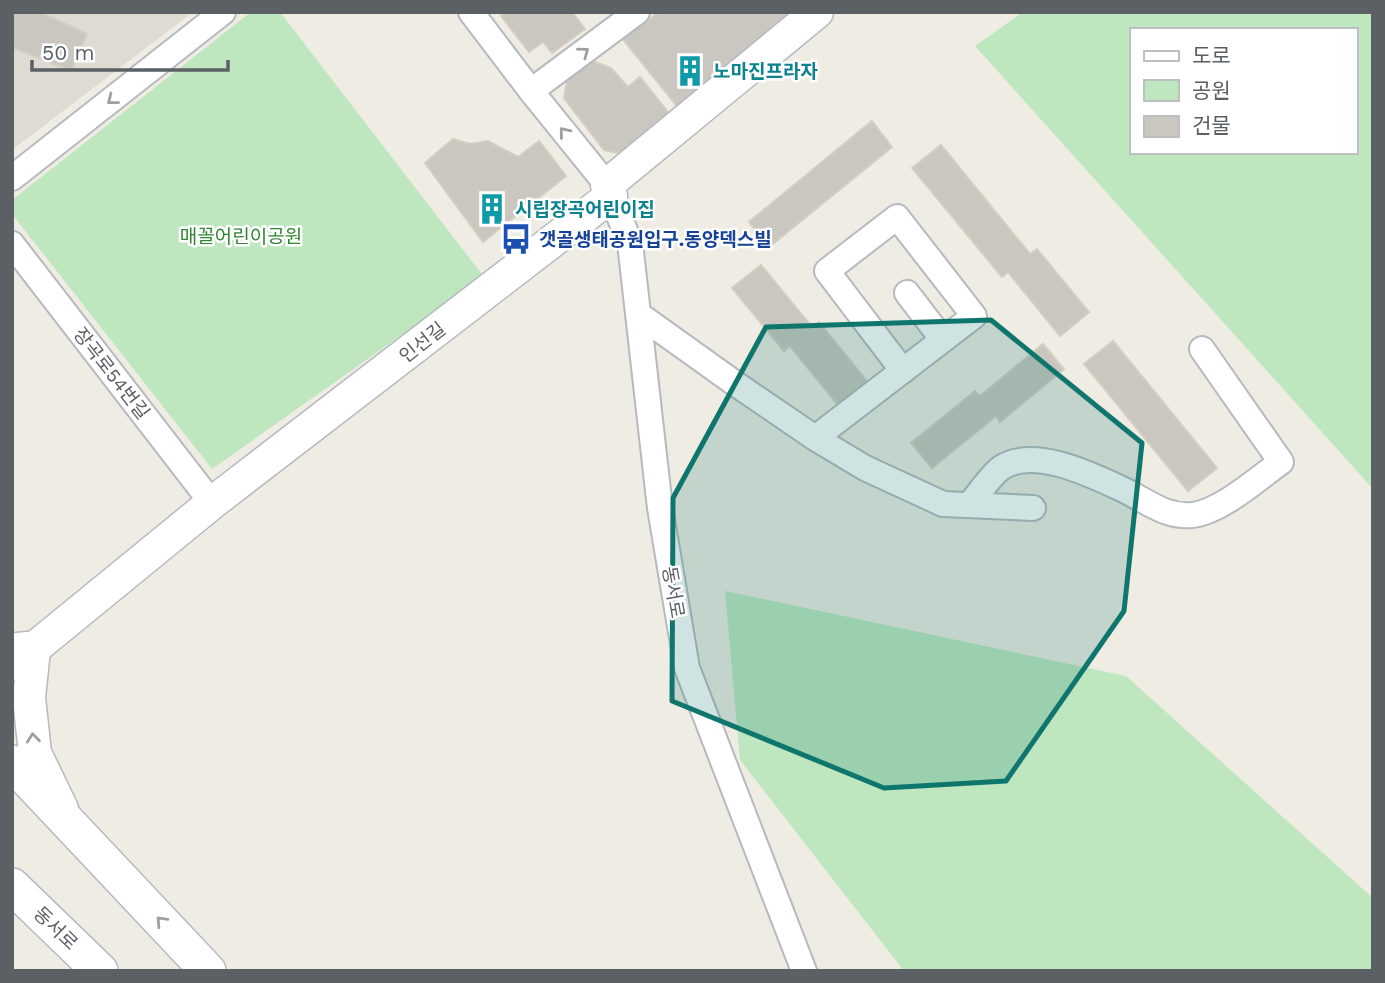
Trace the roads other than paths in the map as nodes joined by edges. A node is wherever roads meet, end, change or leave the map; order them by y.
1 (223, 12) edge
2 (471, 12) edge
3 (637, 12) edge
4 (817, 12) edge
5 (531, 92) junction
6 (12, 178) edge
7 (609, 190) junction
8 (12, 244) edge
9 (907, 293) dead end
10 (638, 314) junction
11 (943, 340) junction
12 (1202, 349) dead end
13 (903, 370) junction
14 (815, 438) junction
15 (212, 503) junction
16 (969, 505) junction
17 (1033, 508) dead end
18 (20, 656) edge
19 (12, 763) edge
20 (68, 822) junction
21 (12, 886) edge
22 (100, 971) edge
23 (208, 971) edge
24 (804, 971) edge

1 -> 6 street
2 - 5 street, 동서로
5 -> 3 street
4 - 7 street, 인선길
7 -> 5 street, 동서로
7 - 10 street, 동서로
7 - 15 street, 인선길
8 - 15 street, 장곡로54번길
9 - 11 street
10 - 14 street
10 - 24 street, 동서로
11 - 13 street
11 - 13 street
12 - 16 street
13 - 14 street
14 - 16 street
15 - 18 street, 인선길
16 - 17 street
20 -> 18 street
19 - 20 main road
23 -> 20 main road
21 - 22 main road, 동서로

